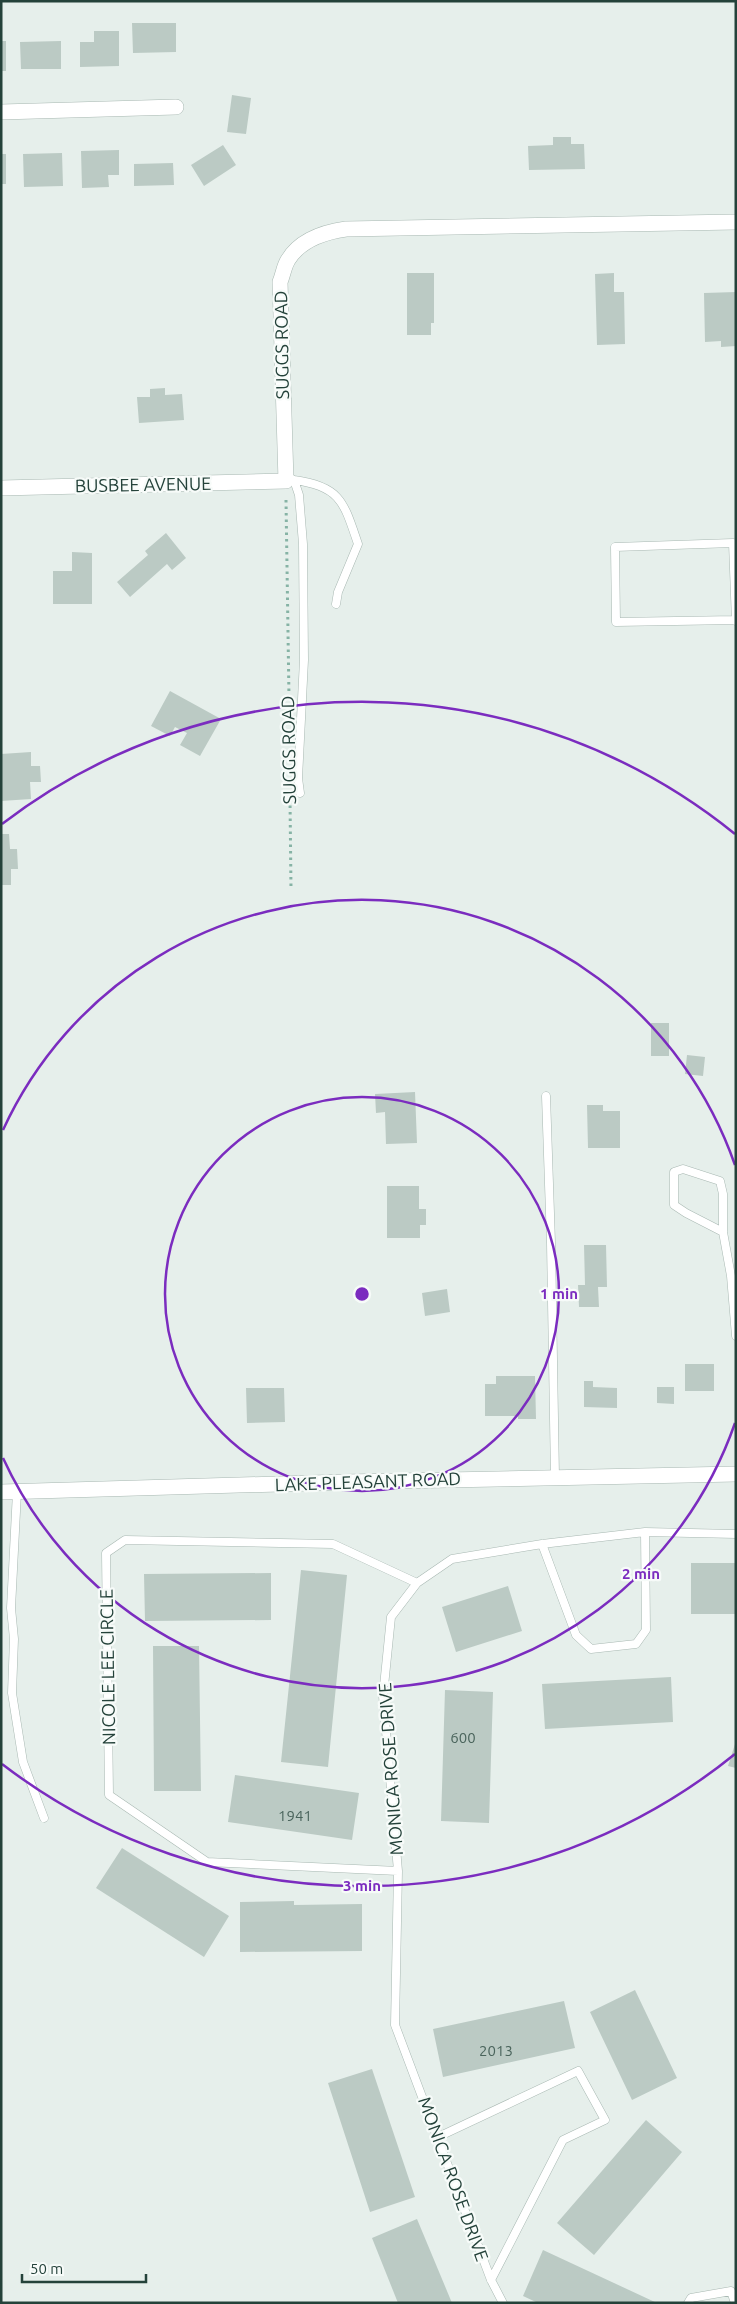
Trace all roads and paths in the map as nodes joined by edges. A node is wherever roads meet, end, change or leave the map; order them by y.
1 (176, 107) dead end
2 (1, 112) edge
3 (736, 222) edge
4 (288, 479) junction
5 (1, 488) edge
6 (336, 604) dead end
7 (735, 621) edge
8 (289, 700) dead end
9 (290, 790) dead end
10 (300, 793) dead end
11 (291, 889) dead end
12 (546, 1096) dead end
13 (723, 1232) junction
14 (736, 1336) edge
15 (736, 1474) edge
16 (555, 1477) junction
17 (9, 1492) edge
18 (645, 1532) junction
19 (736, 1534) edge
20 (542, 1544) junction
21 (417, 1583) junction
22 (44, 1818) dead end
23 (398, 1871) junction
24 (438, 2136) junction
25 (491, 2280) junction
26 (503, 2303) edge
27 (688, 2303) edge
28 (735, 2303) edge

1 - 2 street
3 - 4 street, SUGGS ROAD
4 - 5 street, BUSBEE AVENUE
4 - 6 lane
4 - 8 path, SUGGS ROAD
4 - 10 lane
7 - 7 lane
9 - 11 path, SUGGS ROAD
12 - 16 lane
13 - 13 lane
13 - 14 lane
15 - 16 street, LAKE PLEASANT ROAD
16 - 17 street, LAKE PLEASANT ROAD
17 - 22 lane
18 - 19 lane, MONICA ROSE DRIVE
18 - 20 lane, MONICA ROSE DRIVE
18 - 20 lane
20 - 21 lane, MONICA ROSE DRIVE
21 - 23 lane, MONICA ROSE DRIVE
21 - 23 lane, NICOLE LEE CIRCLE
23 - 24 lane, MONICA ROSE DRIVE
24 - 25 lane, MONICA ROSE DRIVE
24 - 25 lane
25 - 26 lane, MONICA ROSE DRIVE
27 - 28 lane

